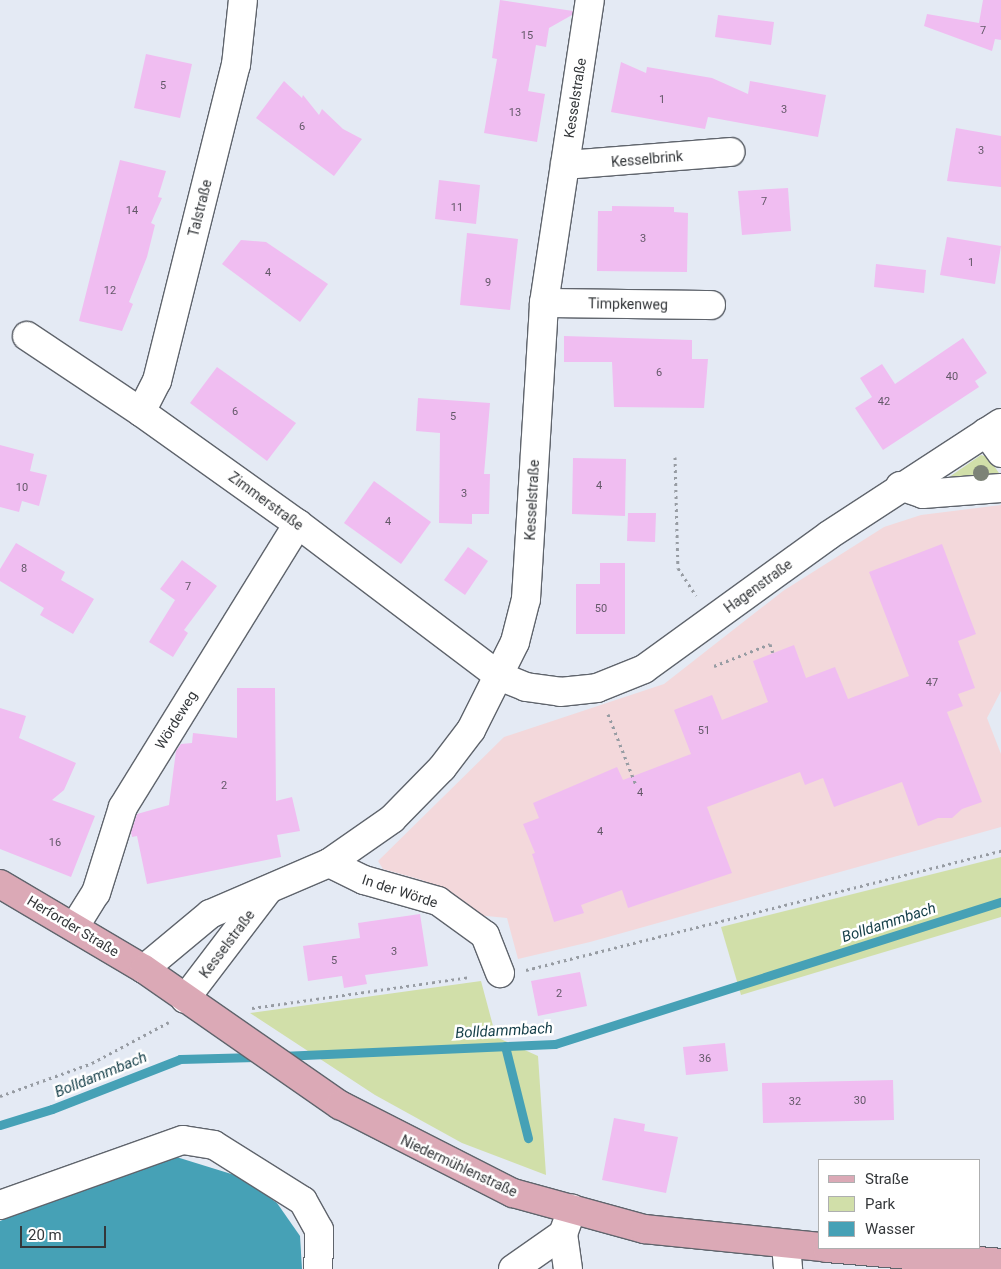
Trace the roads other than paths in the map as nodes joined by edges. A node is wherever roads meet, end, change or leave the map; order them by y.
1 (243, 0) edge
2 (590, 0) edge
3 (730, 152) dead end
4 (565, 166) junction
5 (544, 303) junction
6 (711, 305) dead end
7 (28, 336) dead end
8 (141, 412) junction
9 (996, 436) edge
10 (900, 486) junction
11 (1001, 488) edge
12 (298, 524) junction
13 (499, 676) junction
14 (329, 863) junction
15 (0, 884) edge
16 (269, 889) junction
17 (75, 926) junction
18 (144, 969) junction
19 (500, 973) road end
20 (185, 998) junction
21 (0, 1205) edge
22 (572, 1209) junction
23 (563, 1234) junction
24 (818, 1248) edge
25 (838, 1249) edge
26 (787, 1257) edge
27 (1001, 1264) edge
28 (318, 1269) edge
29 (513, 1269) edge
30 (568, 1269) edge

1 - 8 street, Talstraße
2 - 4 street, Kesselstraße
3 - 4 street, Kesselbrink
4 - 5 street, Kesselstraße
5 - 6 street, Timpkenweg
5 - 13 street, Kesselstraße
7 - 8 street, Zimmerstraße
8 - 12 street, Zimmerstraße
9 - 10 street, Hagenstraße
10 - 11 street
10 - 13 street, Hagenstraße
12 - 13 street, Zimmerstraße
12 - 17 street, Wördeweg
13 - 14 street, Kesselstraße
14 - 16 street, Kesselstraße
14 - 19 street, In der Wörde
15 - 17 main road, Herforder Straße
16 - 18 street, Kesselstraße
16 - 20 street, Kesselstraße
17 - 18 main road, Herforder Straße
18 - 20 main road, Niedermühlenstraße
20 - 22 main road, Niedermühlenstraße
21 - 28 street
22 - 23 street
22 - 26 main road, Niedermühlenstraße
23 - 29 street
23 - 30 street
24 - 26 main road, Niedermühlenstraße
25 - 27 main road

